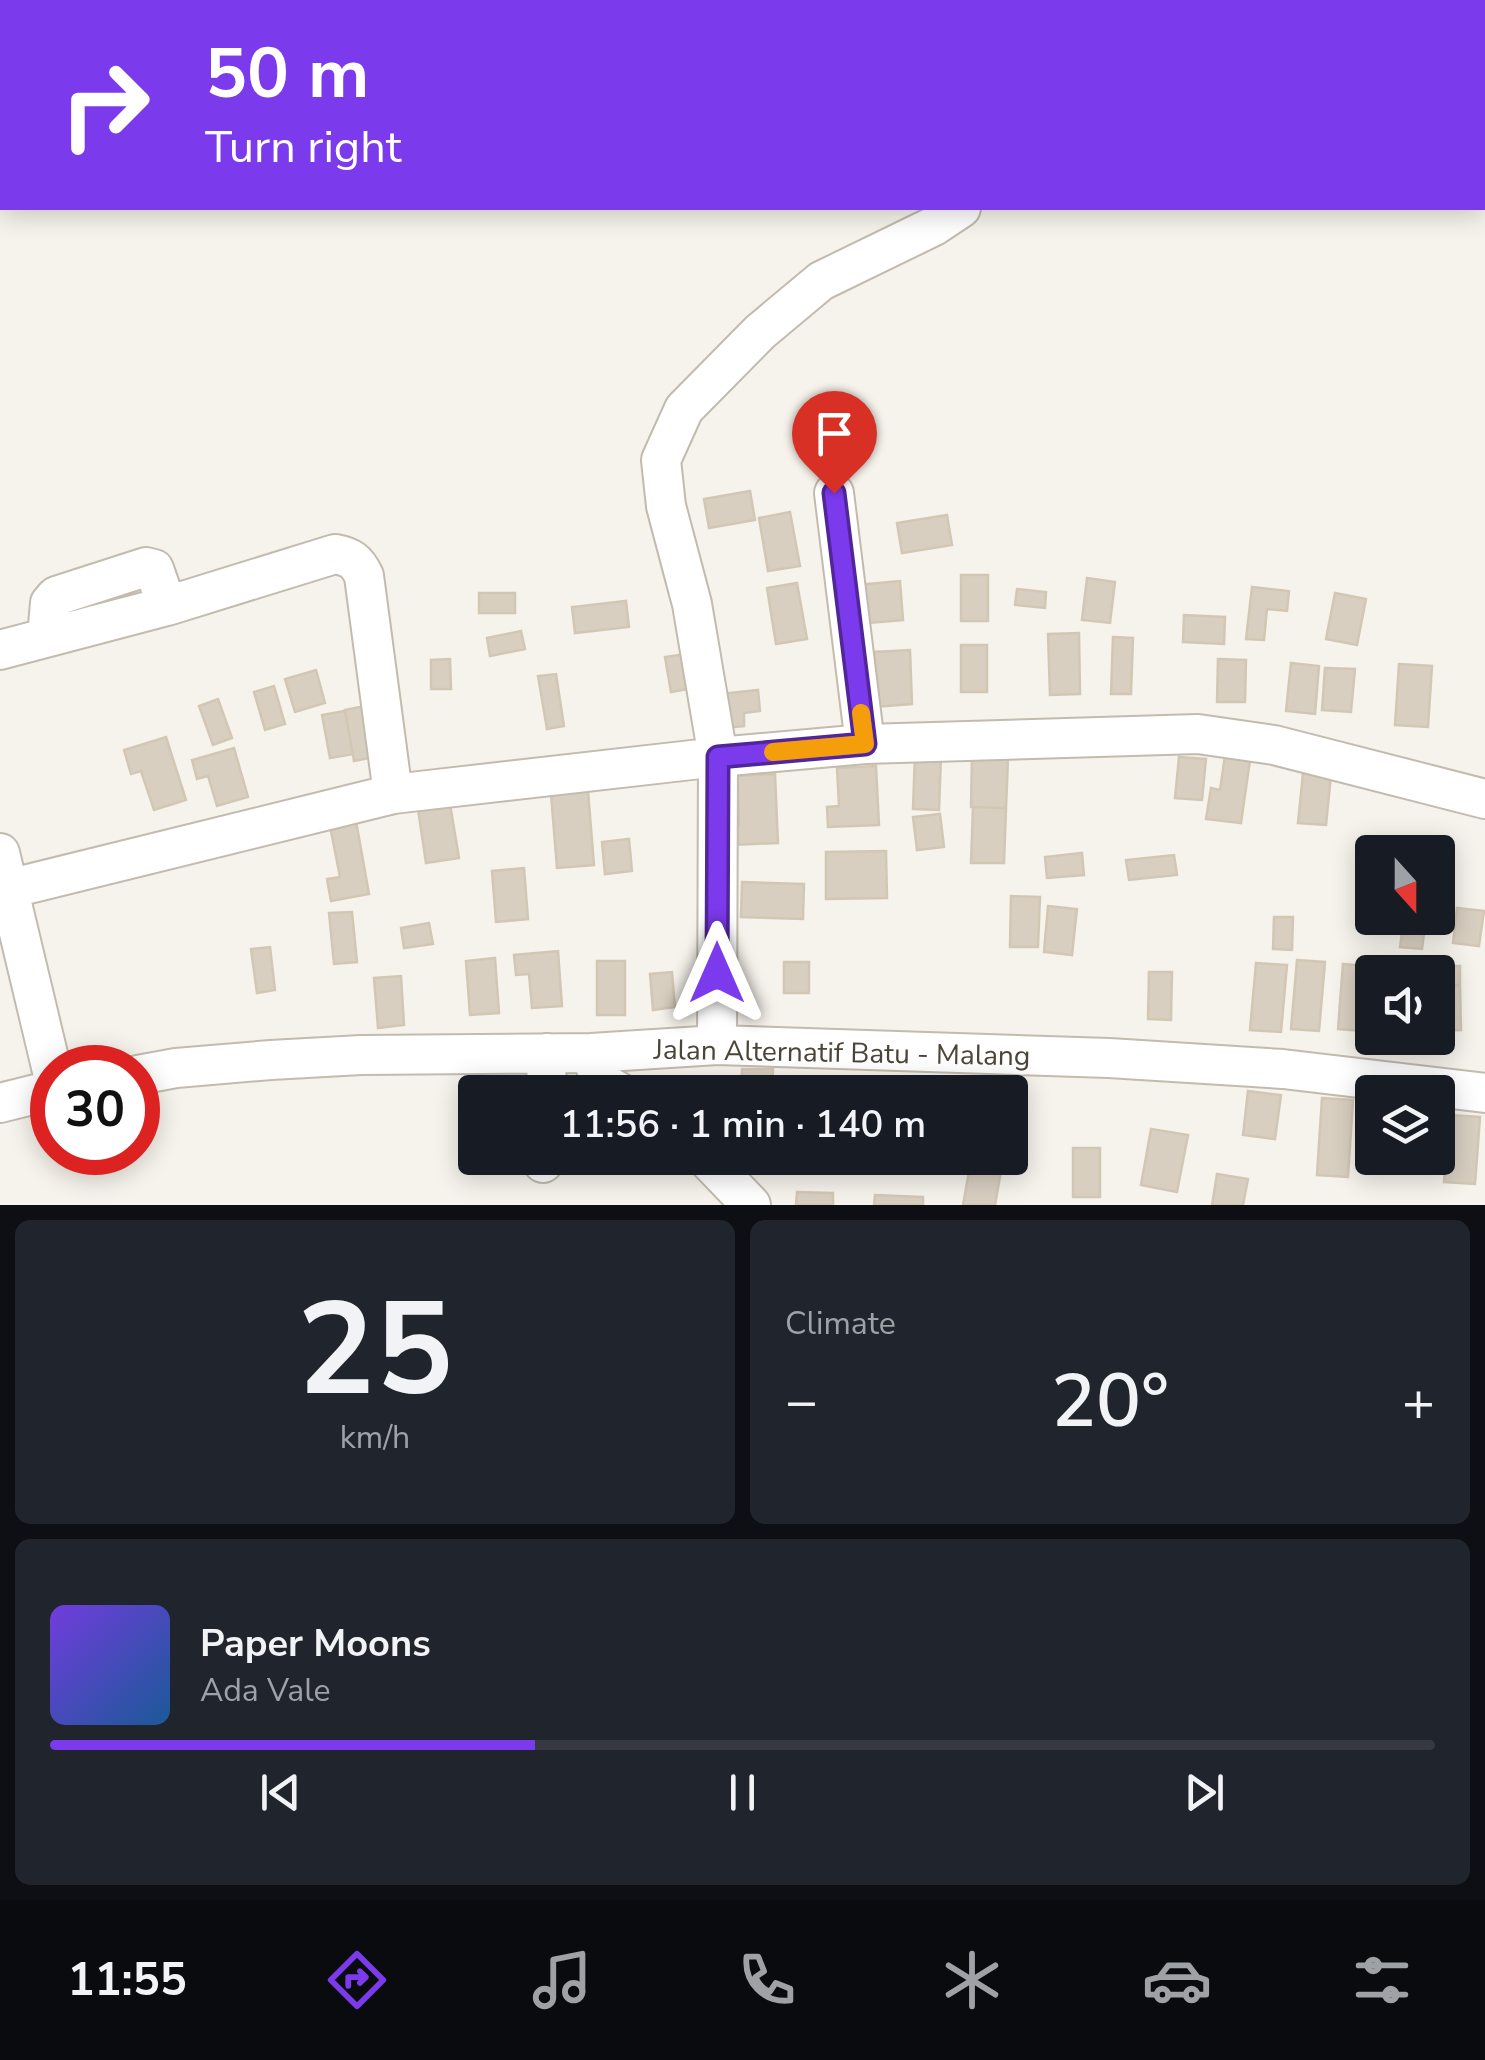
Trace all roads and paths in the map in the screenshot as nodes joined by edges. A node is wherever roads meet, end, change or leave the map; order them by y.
1 (958, 210) edge
2 (834, 493) dead end
3 (0, 650) edge
4 (865, 744) junction
5 (718, 757) junction
6 (393, 794) junction
7 (1485, 799) edge
8 (3, 878) edge
9 (45, 1045) edge
10 (716, 1045) junction
11 (591, 1053) junction
12 (547, 1054) junction
13 (160, 1071) edge
14 (546, 1075) edge
15 (598, 1075) edge
16 (1485, 1093) edge
17 (30, 1096) edge
18 (0, 1103) edge
19 (723, 1175) edge
20 (752, 1205) edge

1 - 5 street
2 - 4 street
3 - 6 street
4 - 5 street
4 - 7 street
5 - 6 street
5 - 10 street
6 - 8 street
8 - 9 street
10 - 11 street, Jalan Alternatif Batu - Malang
10 - 16 street, Jalan Alternatif Batu - Malang
11 - 12 street, Jalan Alternatif Batu - Malang
11 - 15 street
12 - 13 street, Jalan Alternatif Batu - Malang
12 - 14 street
17 - 18 street
19 - 20 street

